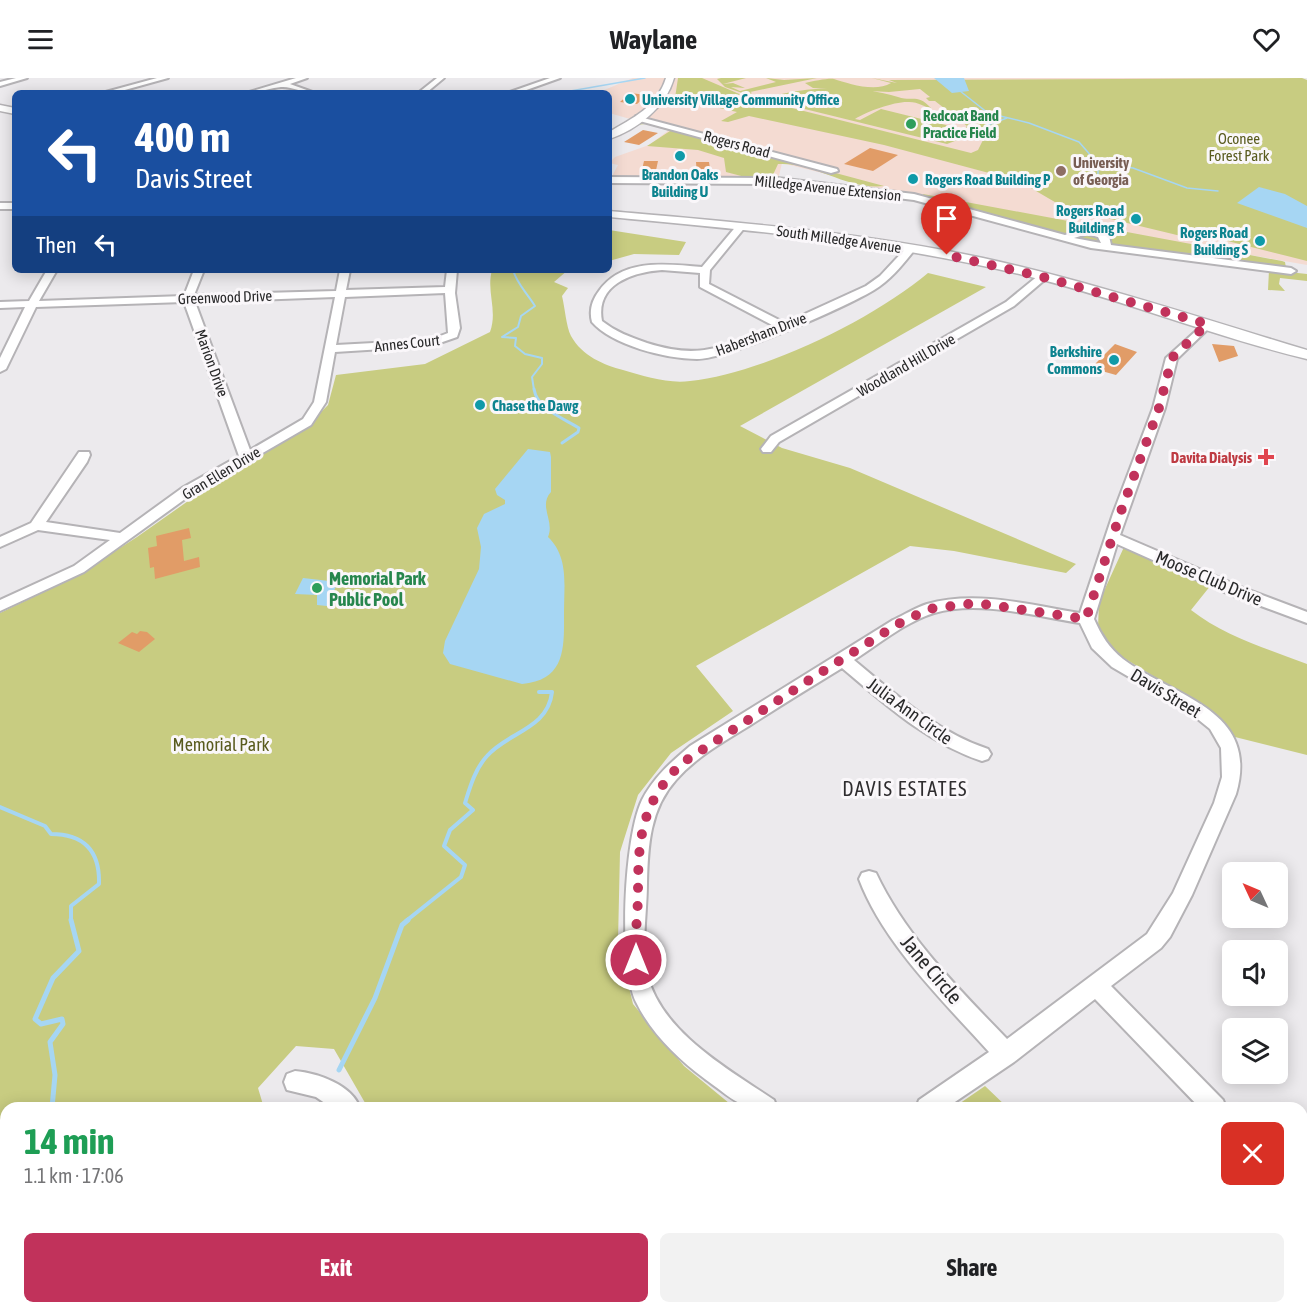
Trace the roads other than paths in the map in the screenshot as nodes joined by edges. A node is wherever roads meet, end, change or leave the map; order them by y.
1 (24, 78) edge
2 (165, 78) edge
3 (267, 78) edge
4 (304, 78) edge
5 (441, 78) edge
6 (557, 78) edge
7 (670, 78) edge
8 (123, 82) dead end
9 (0, 84) edge
10 (284, 84) junction
11 (133, 86) junction
12 (118, 90) edge
13 (142, 90) edge
14 (261, 90) edge
15 (302, 90) edge
16 (426, 90) edge
17 (520, 90) edge
18 (639, 118) junction
19 (612, 134) edge
20 (834, 171) dead end
21 (612, 180) edge
22 (612, 213) edge
23 (741, 226) junction
24 (911, 248) junction
25 (705, 270) junction
26 (1292, 272) dead end
27 (50, 273) edge
28 (198, 273) edge
29 (344, 273) edge
30 (452, 273) edge
31 (1043, 277) junction
32 (450, 290) junction
33 (341, 292) junction
34 (188, 298) junction
35 (32, 303) junction
36 (0, 305) edge
37 (1207, 324) junction
38 (784, 327) junction
39 (331, 349) junction
40 (1307, 355) edge
41 (0, 369) edge
42 (767, 449) dead end
43 (84, 455) dead end
44 (246, 456) junction
45 (36, 526) junction
46 (1113, 537) junction
47 (124, 538) junction
48 (0, 543) edge
49 (0, 606) edge
50 (1307, 618) edge
51 (1086, 619) junction
52 (842, 659) junction
53 (982, 754) dead end
54 (869, 879) dead end
55 (1097, 986) junction
56 (1006, 1054) junction
57 (295, 1082) dead end
58 (342, 1102) edge
59 (758, 1102) edge
60 (936, 1102) edge
61 (1209, 1102) edge

1 - 9 street
2 - 11 street
3 - 10 street
4 - 10 street
5 - 16 street
6 - 17 street
7 - 18 main road
8 - 11 street
10 - 14 street
10 - 15 street
11 - 12 street
11 - 13 street
18 - 19 main road
18 - 20 street, Rogers Road
21 - 26 street, Milledge Avenue Extension
22 - 23 main road, South Milledge Avenue
23 - 24 main road, South Milledge Avenue
23 - 25 street
24 - 31 main road, South Milledge Avenue
24 - 38 street, Habersham Drive
25 - 38 street
25 - 38 street, Habersham Drive
27 - 35 street
28 - 34 street
29 - 33 street, Gran Ellen Drive
30 - 32 street, Annes Court
31 - 37 main road, South Milledge Avenue
31 - 42 street, Woodland Hill Drive
32 - 33 street, Greenwood Drive
32 - 39 street, Annes Court
33 - 34 street, Greenwood Drive
33 - 39 street, Gran Ellen Drive
34 - 35 street, Greenwood Drive
34 - 44 street, Marion Drive
35 - 36 street, Greenwood Drive
35 - 41 street
37 - 40 main road, South Milledge Avenue
37 - 46 street
39 - 44 street, Gran Ellen Drive
43 - 45 street
44 - 47 street, Gran Ellen Drive
45 - 47 street
45 - 48 street
46 - 50 street, Moose Club Drive
46 - 51 street
47 - 49 street, Gran Ellen Drive
51 - 52 street
51 - 55 street, Davis Street
52 - 53 street, Julia Ann Circle
52 - 59 street
54 - 56 street, Jane Circle
55 - 56 street, Davis Street
55 - 61 street
56 - 60 street, Davis Street
57 - 58 street

